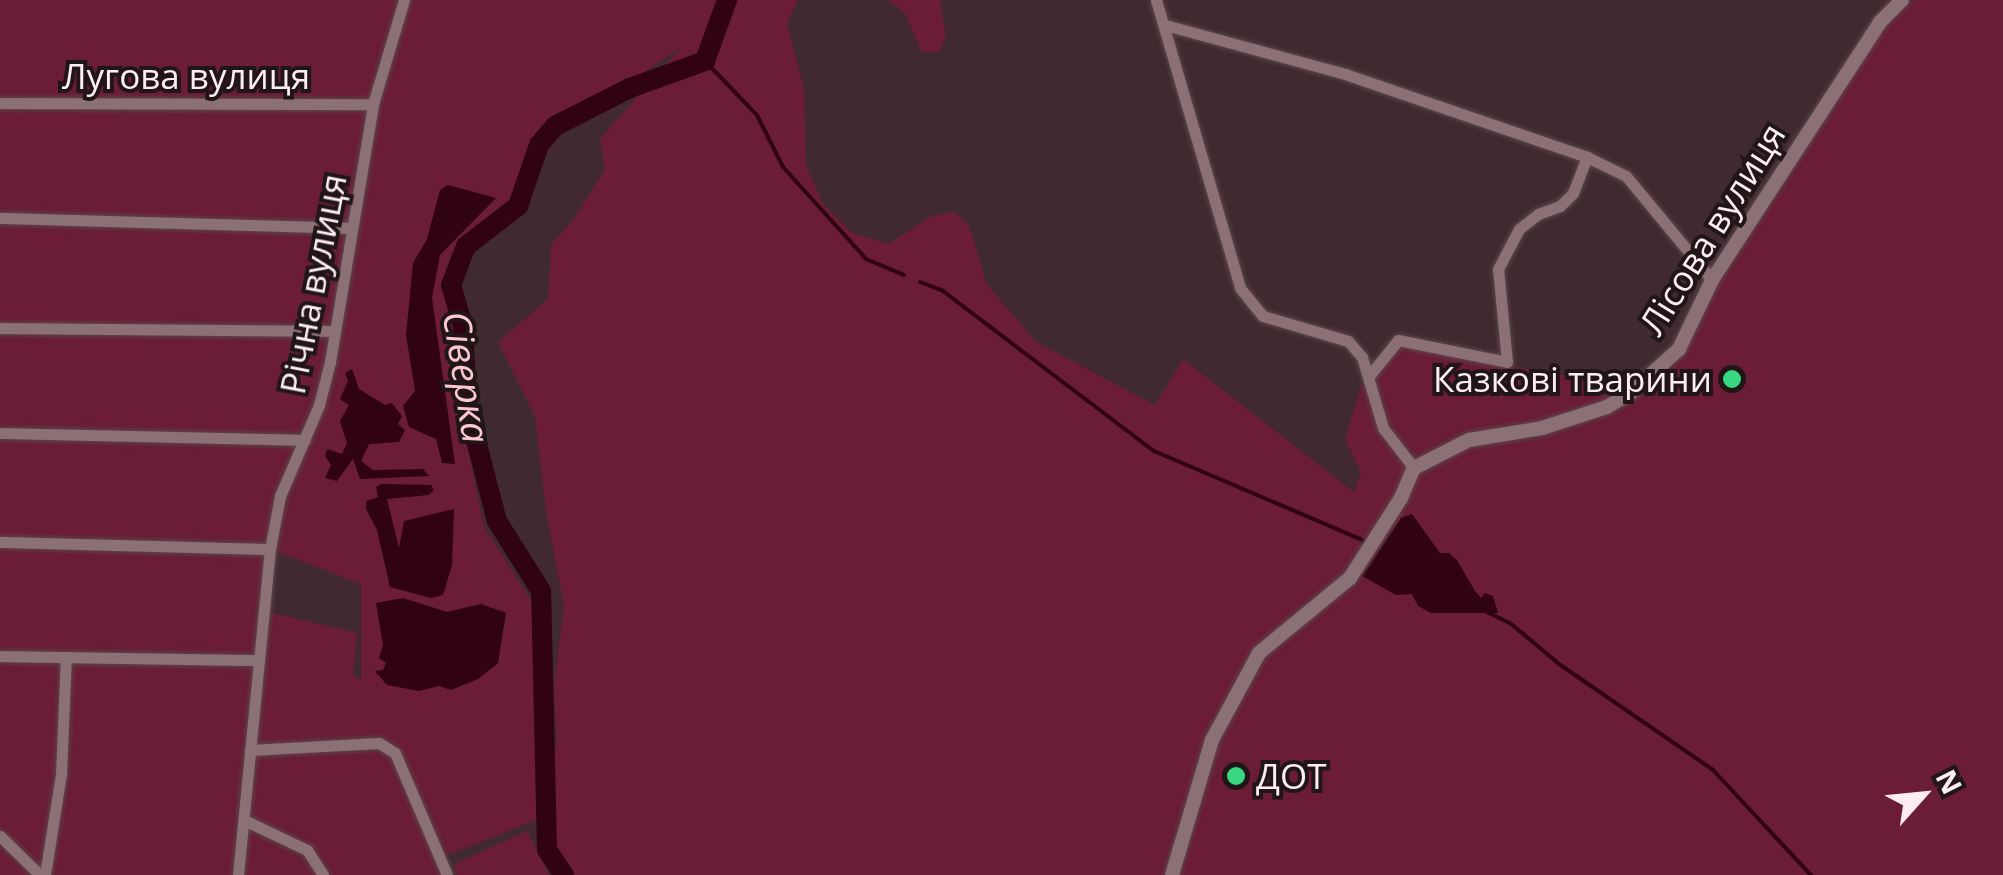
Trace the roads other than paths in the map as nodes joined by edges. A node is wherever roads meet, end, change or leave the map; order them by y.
1 (404, 0) edge
2 (1156, 0) edge
3 (1902, 0) edge
4 (1165, 25) junction
5 (0, 103) edge
6 (372, 104) junction
7 (1587, 156) junction
8 (0, 218) edge
9 (349, 228) junction
10 (1712, 280) junction
11 (0, 328) edge
12 (332, 330) junction
13 (1370, 376) junction
14 (0, 433) edge
15 (305, 440) junction
16 (1414, 468) junction
17 (0, 542) edge
18 (270, 548) junction
19 (0, 656) edge
20 (66, 657) junction
21 (258, 660) junction
22 (250, 750) junction
23 (244, 820) junction
24 (0, 836) edge
25 (43, 875) edge
26 (238, 875) edge
27 (323, 875) edge
28 (448, 875) edge
29 (1172, 875) edge

1 - 6 street, Річна вулиця
2 - 4 street
3 - 10 street, Лісова вулиця
4 - 7 street
4 - 13 street
5 - 6 street, Лугова вулиця
6 - 9 street, Річна вулиця
7 - 10 street
7 - 13 street
8 - 9 street
9 - 12 street, Річна вулиця
10 - 16 street, Лісова вулиця
11 - 12 street
12 - 15 street, Річна вулиця
13 - 16 street
14 - 15 street
15 - 18 street, Річна вулиця
16 - 29 street
17 - 18 street
18 - 21 street, Річна вулиця
19 - 20 street
20 - 21 street
20 - 25 street
21 - 22 street, Річна вулиця
22 - 23 street, Річна вулиця
22 - 28 street
23 - 26 street, Річна вулиця
23 - 27 street
24 - 25 street

